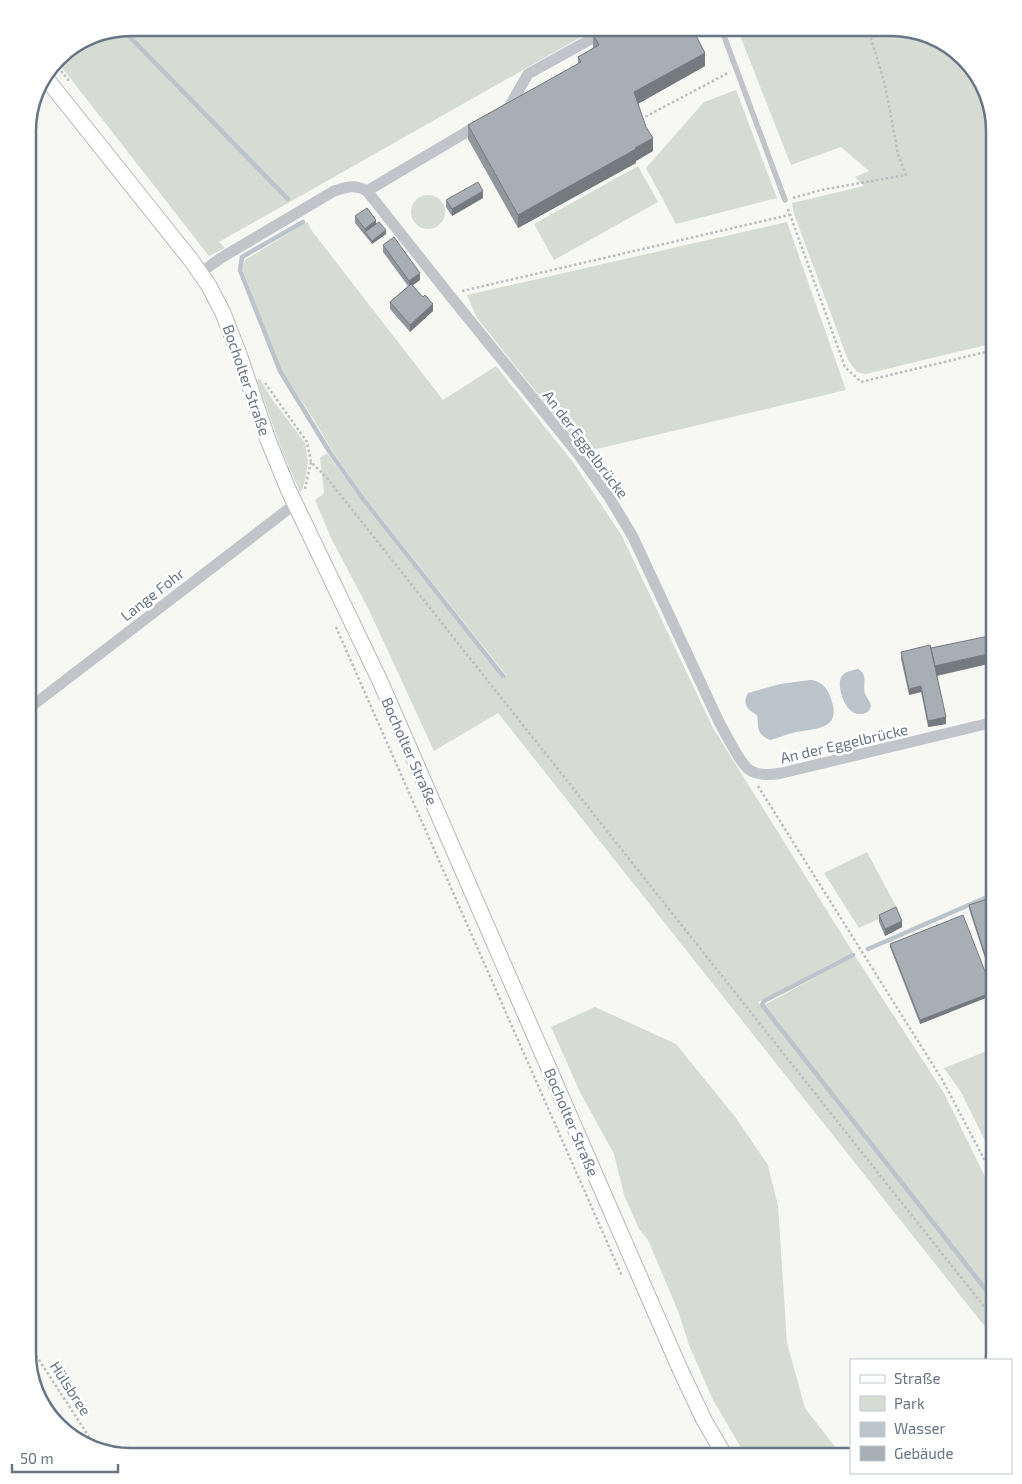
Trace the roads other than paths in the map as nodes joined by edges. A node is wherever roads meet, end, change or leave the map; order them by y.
1 (597, 36) edge
2 (724, 36) edge
3 (50, 83) edge
4 (367, 191) junction
5 (785, 200) road end
6 (200, 273) junction
7 (295, 504) junction
8 (36, 703) edge
9 (986, 724) edge
10 (720, 1448) edge

1 - 4 street
2 - 5 lane
3 - 6 main road, Bocholter Straße
4 - 6 street
4 - 9 street, An der Eggelbrücke
6 - 7 main road, Bocholter Straße
7 - 8 street, Lange Fohr
7 - 10 main road, Bocholter Straße

